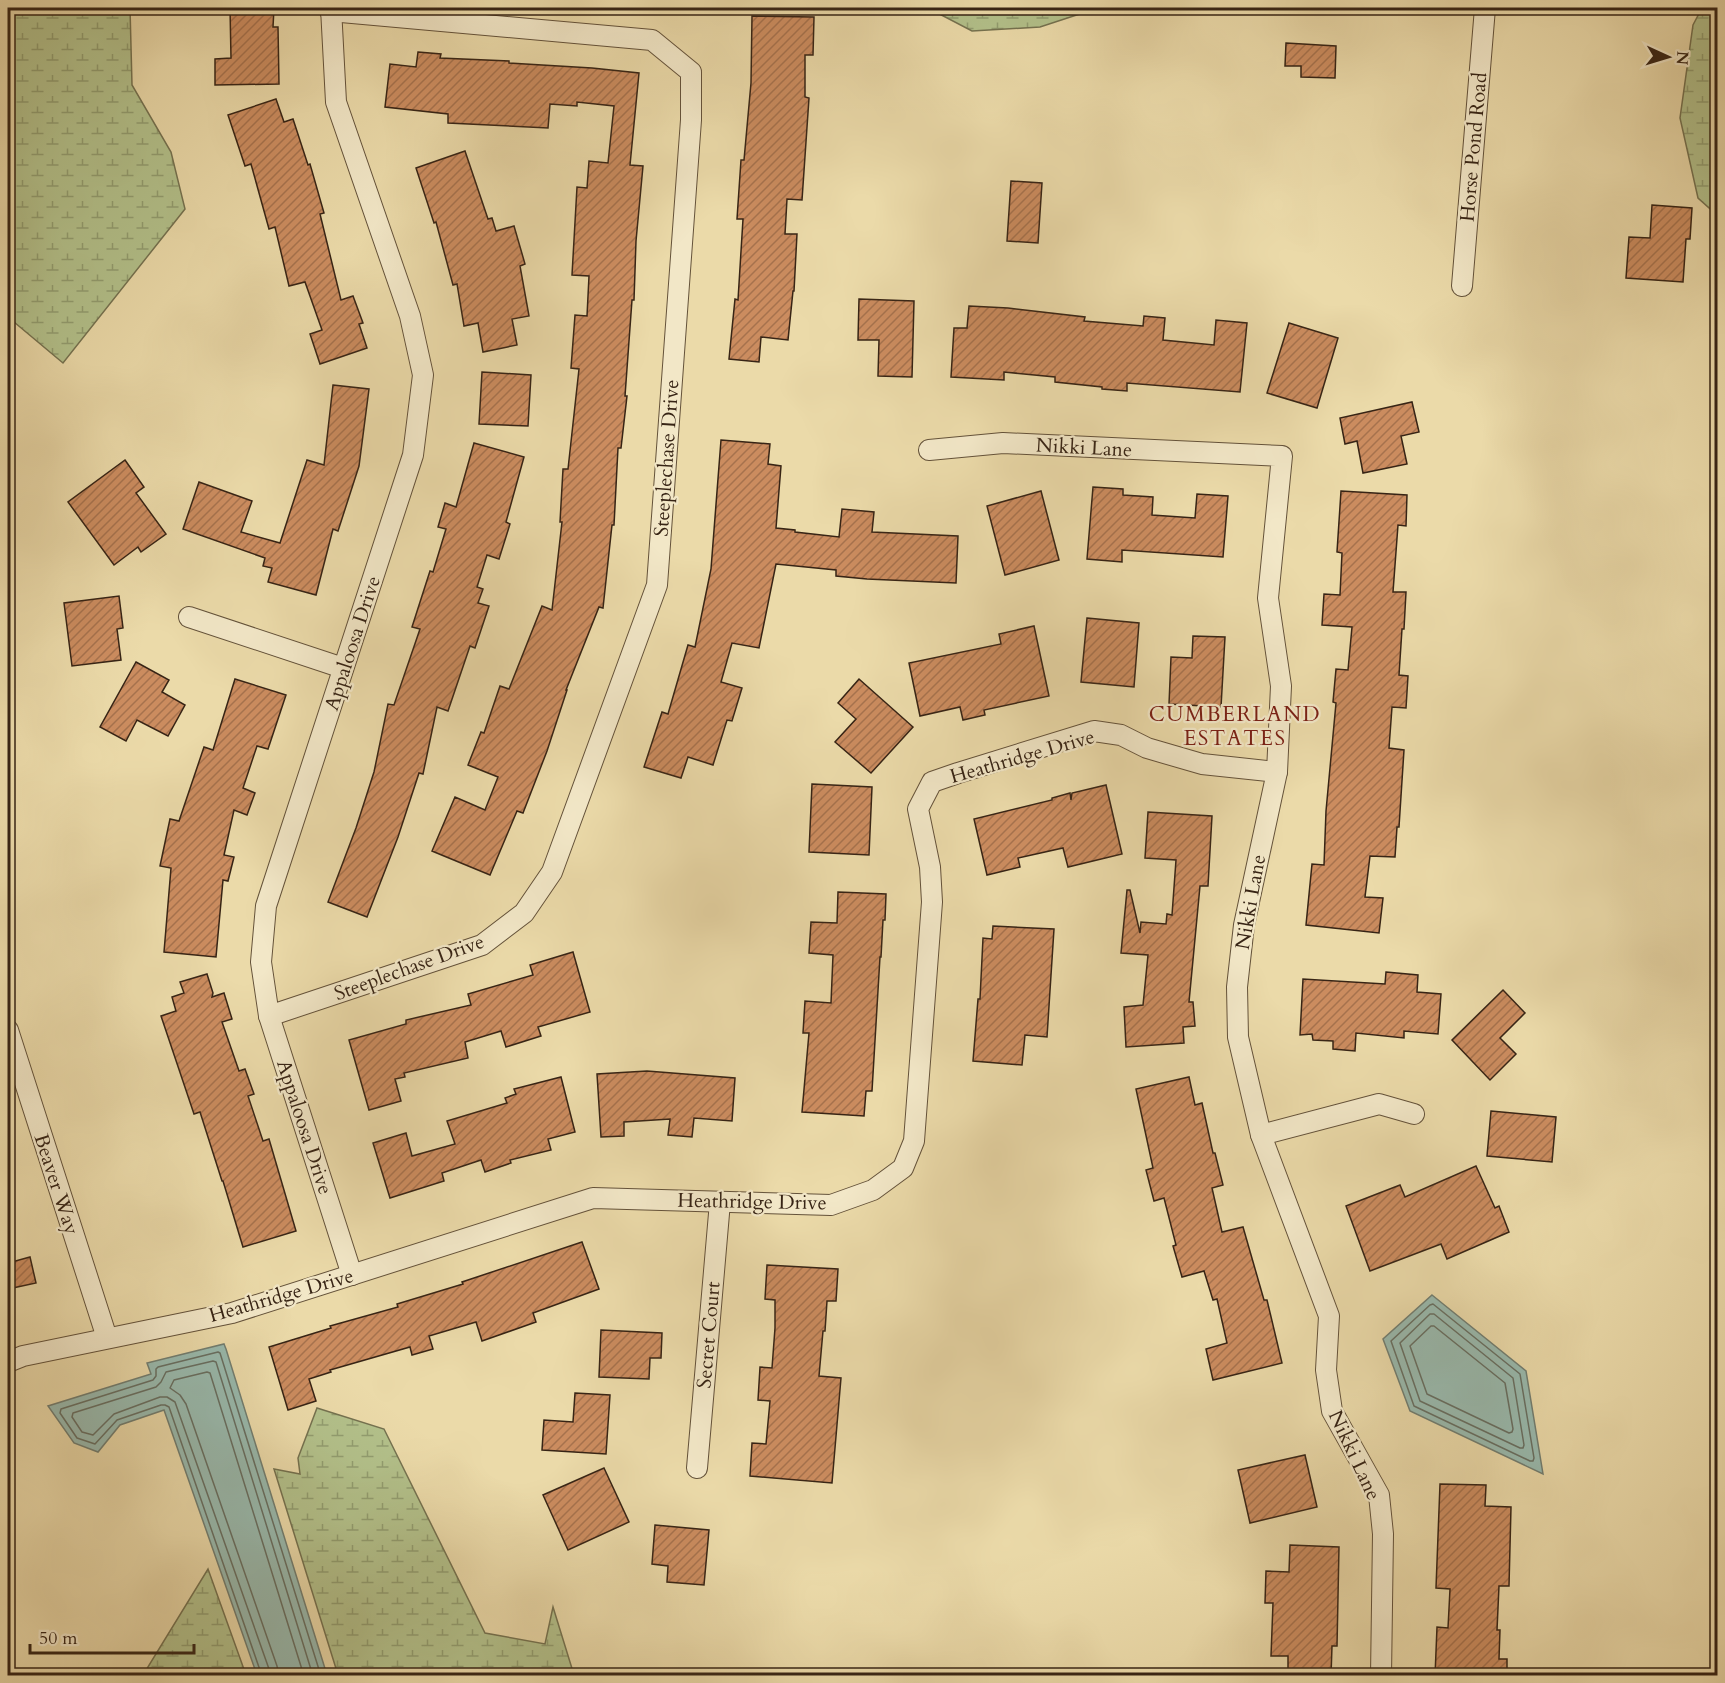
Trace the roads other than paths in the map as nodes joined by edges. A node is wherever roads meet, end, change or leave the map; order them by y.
1 (1485, 8) edge
2 (331, 9) edge
3 (1462, 286) dead end
4 (929, 450) dead end
5 (189, 617) dead end
6 (343, 668) junction
7 (1276, 772) junction
8 (269, 1016) junction
9 (8, 1030) edge
10 (1414, 1114) dead end
11 (1261, 1135) junction
12 (720, 1202) junction
13 (352, 1275) junction
14 (107, 1338) junction
15 (8, 1362) edge
16 (697, 1468) dead end
17 (1381, 1676) edge

1 - 3 street, Horse Pond Road
2 - 6 street, Appaloosa Drive
2 - 8 street, Steeplechase Drive
4 - 7 street, Nikki Lane
5 - 6 street
6 - 8 street, Appaloosa Drive
7 - 11 street, Nikki Lane
7 - 12 street, Heathridge Drive
8 - 13 street, Appaloosa Drive
9 - 14 street, Beaver Way
10 - 11 street
11 - 17 street, Nikki Lane
12 - 13 street, Heathridge Drive
12 - 16 street, Secret Court
13 - 14 street, Heathridge Drive
14 - 15 street, Heathridge Drive

